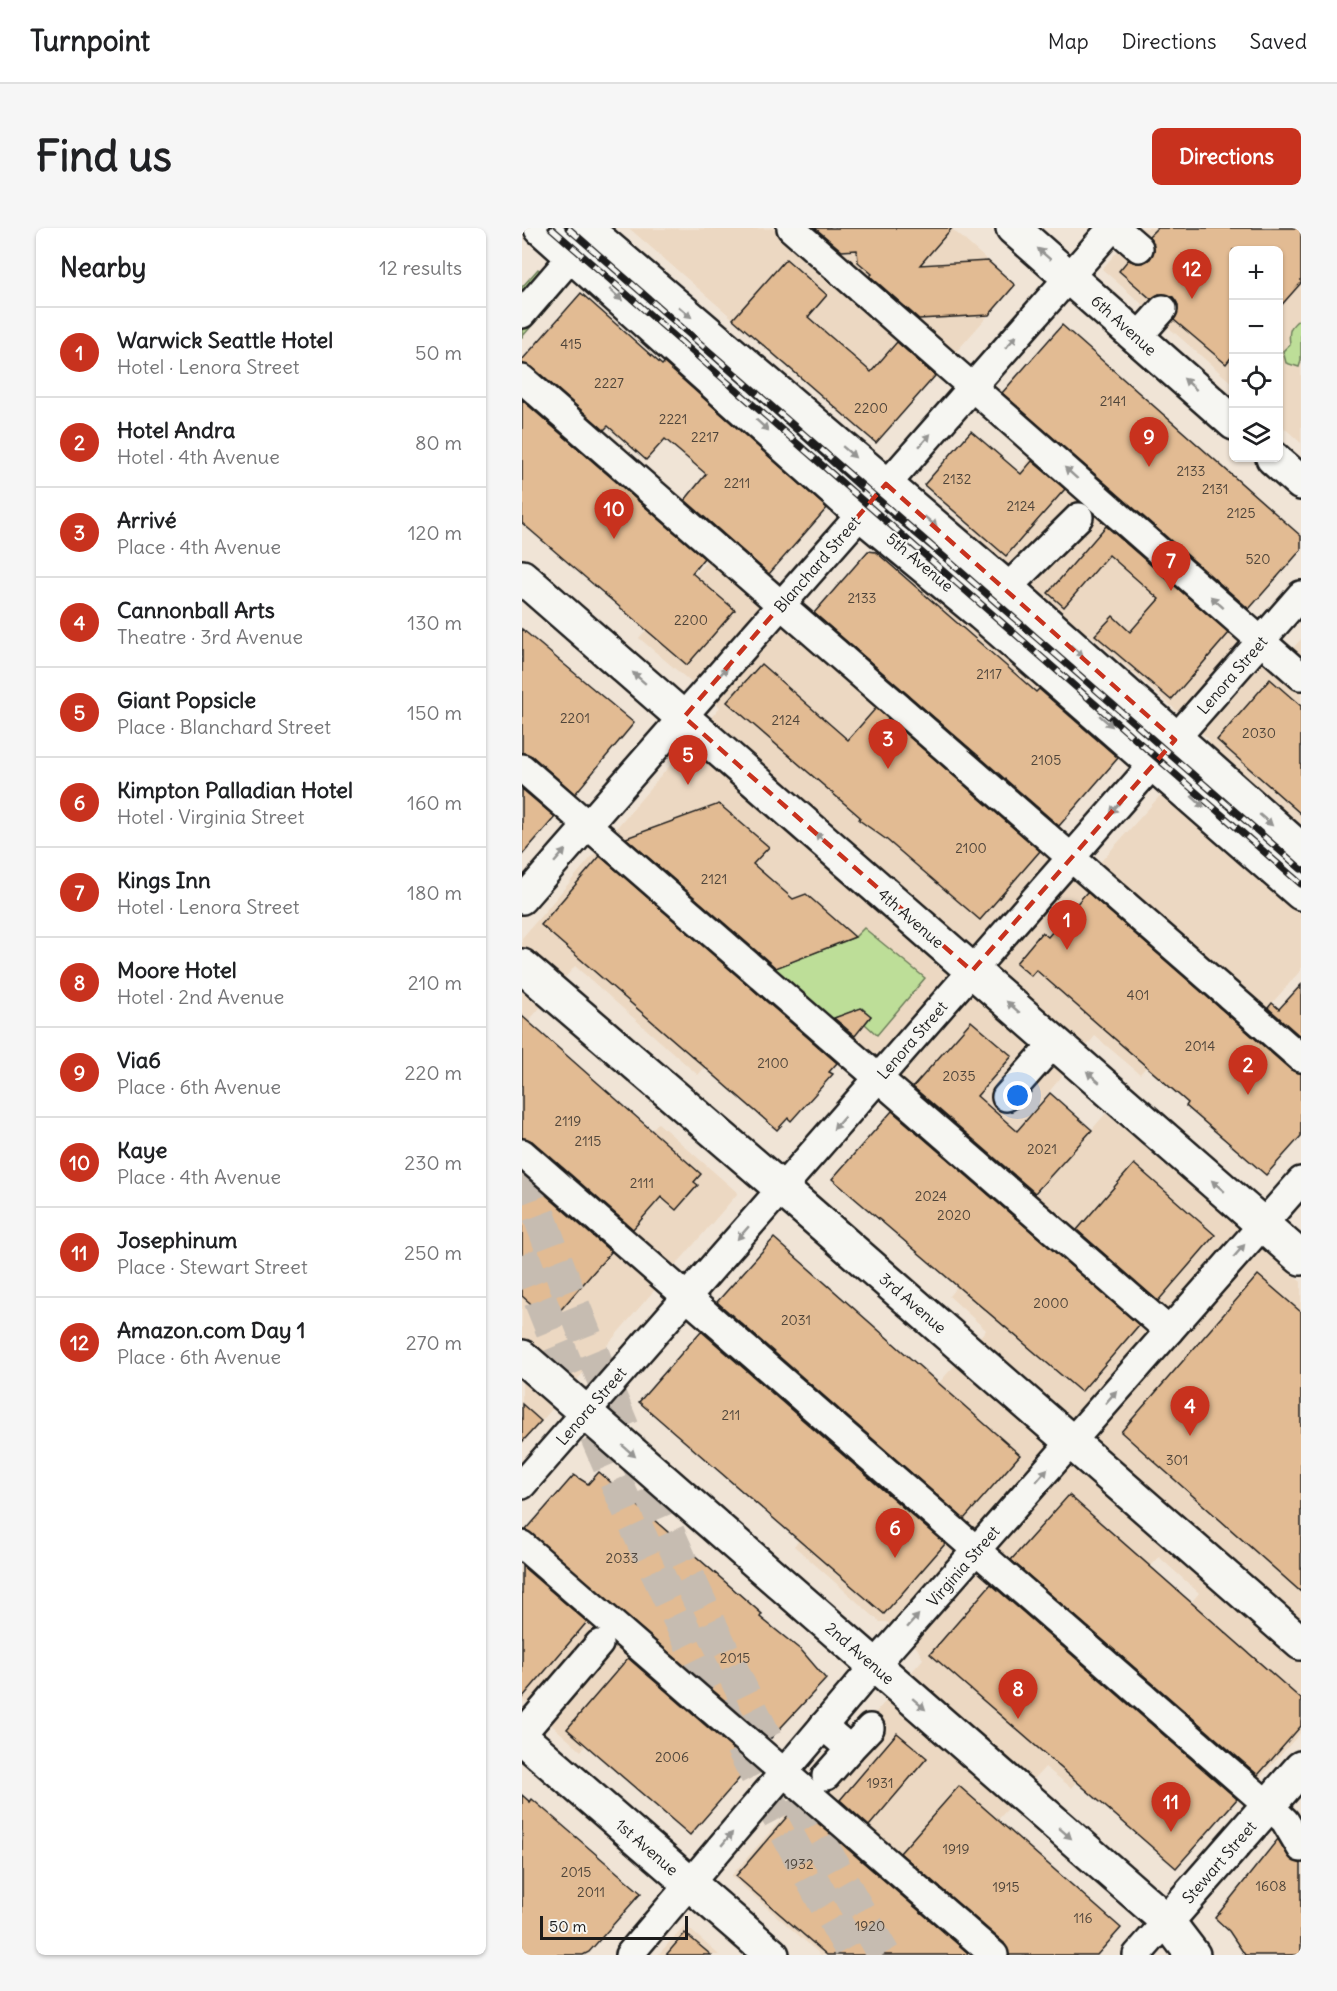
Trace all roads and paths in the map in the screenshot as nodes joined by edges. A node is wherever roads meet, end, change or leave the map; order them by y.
1 (541, 228) edge
2 (791, 228) edge
3 (1013, 228) edge
4 (1114, 228) edge
5 (587, 237) edge
6 (1139, 248) dead end
7 (1070, 277) junction
8 (1162, 309) dead end
9 (522, 314) edge
10 (1138, 337) junction
11 (522, 379) edge
12 (973, 386) junction
13 (1229, 419) edge
14 (1277, 462) edge
15 (1301, 483) edge
16 (886, 484) junction
17 (861, 514) junction
18 (1079, 517) dead end
19 (522, 577) edge
20 (1007, 588) junction
21 (1301, 595) edge
22 (780, 606) junction
23 (1261, 641) junction
24 (1301, 676) edge
25 (684, 717) junction
26 (1165, 751) junction
27 (522, 768) edge
28 (587, 825) junction
29 (1301, 850) edge
30 (1071, 858) junction
31 (1301, 893) edge
32 (522, 900) edge
33 (522, 966) edge
34 (972, 971) junction
35 (1054, 1042) junction
36 (1301, 1058) edge
37 (878, 1079) junction
38 (1006, 1097) dead end
39 (522, 1152) edge
40 (1301, 1181) edge
41 (782, 1189) junction
42 (1262, 1225) junction
43 (1301, 1258) edge
44 (686, 1298) junction
45 (1169, 1331) junction
46 (522, 1357) edge
47 (585, 1413) junction
48 (1072, 1441) junction
49 (522, 1485) edge
50 (522, 1545) edge
51 (976, 1551) junction
52 (1301, 1643) edge
53 (599, 1644) dead end
54 (875, 1665) junction
55 (823, 1726) junction
56 (870, 1728) dead end
57 (522, 1736) edge
58 (850, 1749) junction
59 (782, 1773) junction
60 (826, 1776) dead end
61 (1284, 1788) edge
62 (1301, 1848) edge
63 (690, 1884) junction
64 (1167, 1921) junction
65 (629, 1955) edge
66 (772, 1955) edge
67 (994, 1955) edge
68 (1137, 1955) edge
69 (1193, 1955) edge

1 - 5 main road, 5th Avenue
2 - 12 street
7 -> 3 main road, 6th Avenue
4 - 6 street
4 - 7 street, Blanchard Street
5 - 9 street
5 -> 16 main road, 5th Avenue
5 -> 17 main road, 5th Avenue
7 - 10 main road, 6th Avenue
12 -> 7 street, Blanchard Street
8 - 10 street
13 -> 10 main road, 6th Avenue
11 - 22 street
16 -> 12 street, Blanchard Street
23 -> 12 street
14 - 15 main road
16 - 17 street, Blanchard Street
16 -> 20 main road, 5th Avenue
17 - 22 street, Blanchard Street
17 -> 26 main road, 5th Avenue
18 - 20 street
25 -> 19 main road, 4th Avenue
20 -> 26 main road, 5th Avenue
21 - 23 street, Lenora Street
25 -> 22 street, Blanchard Street
22 - 30 street
23 - 24 street
23 - 26 street, Lenora Street
25 - 28 street, Blanchard Street
34 -> 25 main road, 4th Avenue
26 -> 29 main road, 5th Avenue
26 -> 30 street, Lenora Street
26 -> 31 main road, 5th Avenue
27 - 28 street
32 -> 28 street, Blanchard Street
28 - 37 street
30 - 34 street, Lenora Street
30 - 36 street
33 - 41 main road, 3rd Avenue
35 -> 34 main road, 4th Avenue
34 - 37 street, Lenora Street
35 - 38 street
42 -> 35 main road, 4th Avenue
37 -> 41 street, Lenora Street
37 - 45 street
39 - 44 street
40 - 42 street, Virginia Street
41 -> 44 street, Lenora Street
41 - 48 main road, 3rd Avenue
42 - 43 main road, 4th Avenue
45 -> 42 street, Virginia Street
44 - 47 street, Lenora Street
44 - 51 street
48 -> 45 street, Virginia Street
46 - 47 main road, 2nd Avenue
47 - 49 street, Lenora Street
47 -> 54 main road, 2nd Avenue
51 -> 48 street, Virginia Street
48 - 52 main road, 3rd Avenue
50 - 59 street
54 -> 51 street, Virginia Street
51 - 61 street
53 - 57 street
54 - 55 street, Virginia Street
54 -> 64 main road, 2nd Avenue
55 - 58 street
55 - 59 street, Virginia Street
56 - 58 street
57 - 63 main road, 1st Avenue
58 - 60 street
63 -> 59 street, Virginia Street
59 - 67 street
61 - 62 street
61 - 64 main road, Stewart Street
63 - 65 street, Virginia Street
63 - 66 main road, 1st Avenue
64 - 68 street, Stewart Street
64 - 69 main road, 2nd Avenue

